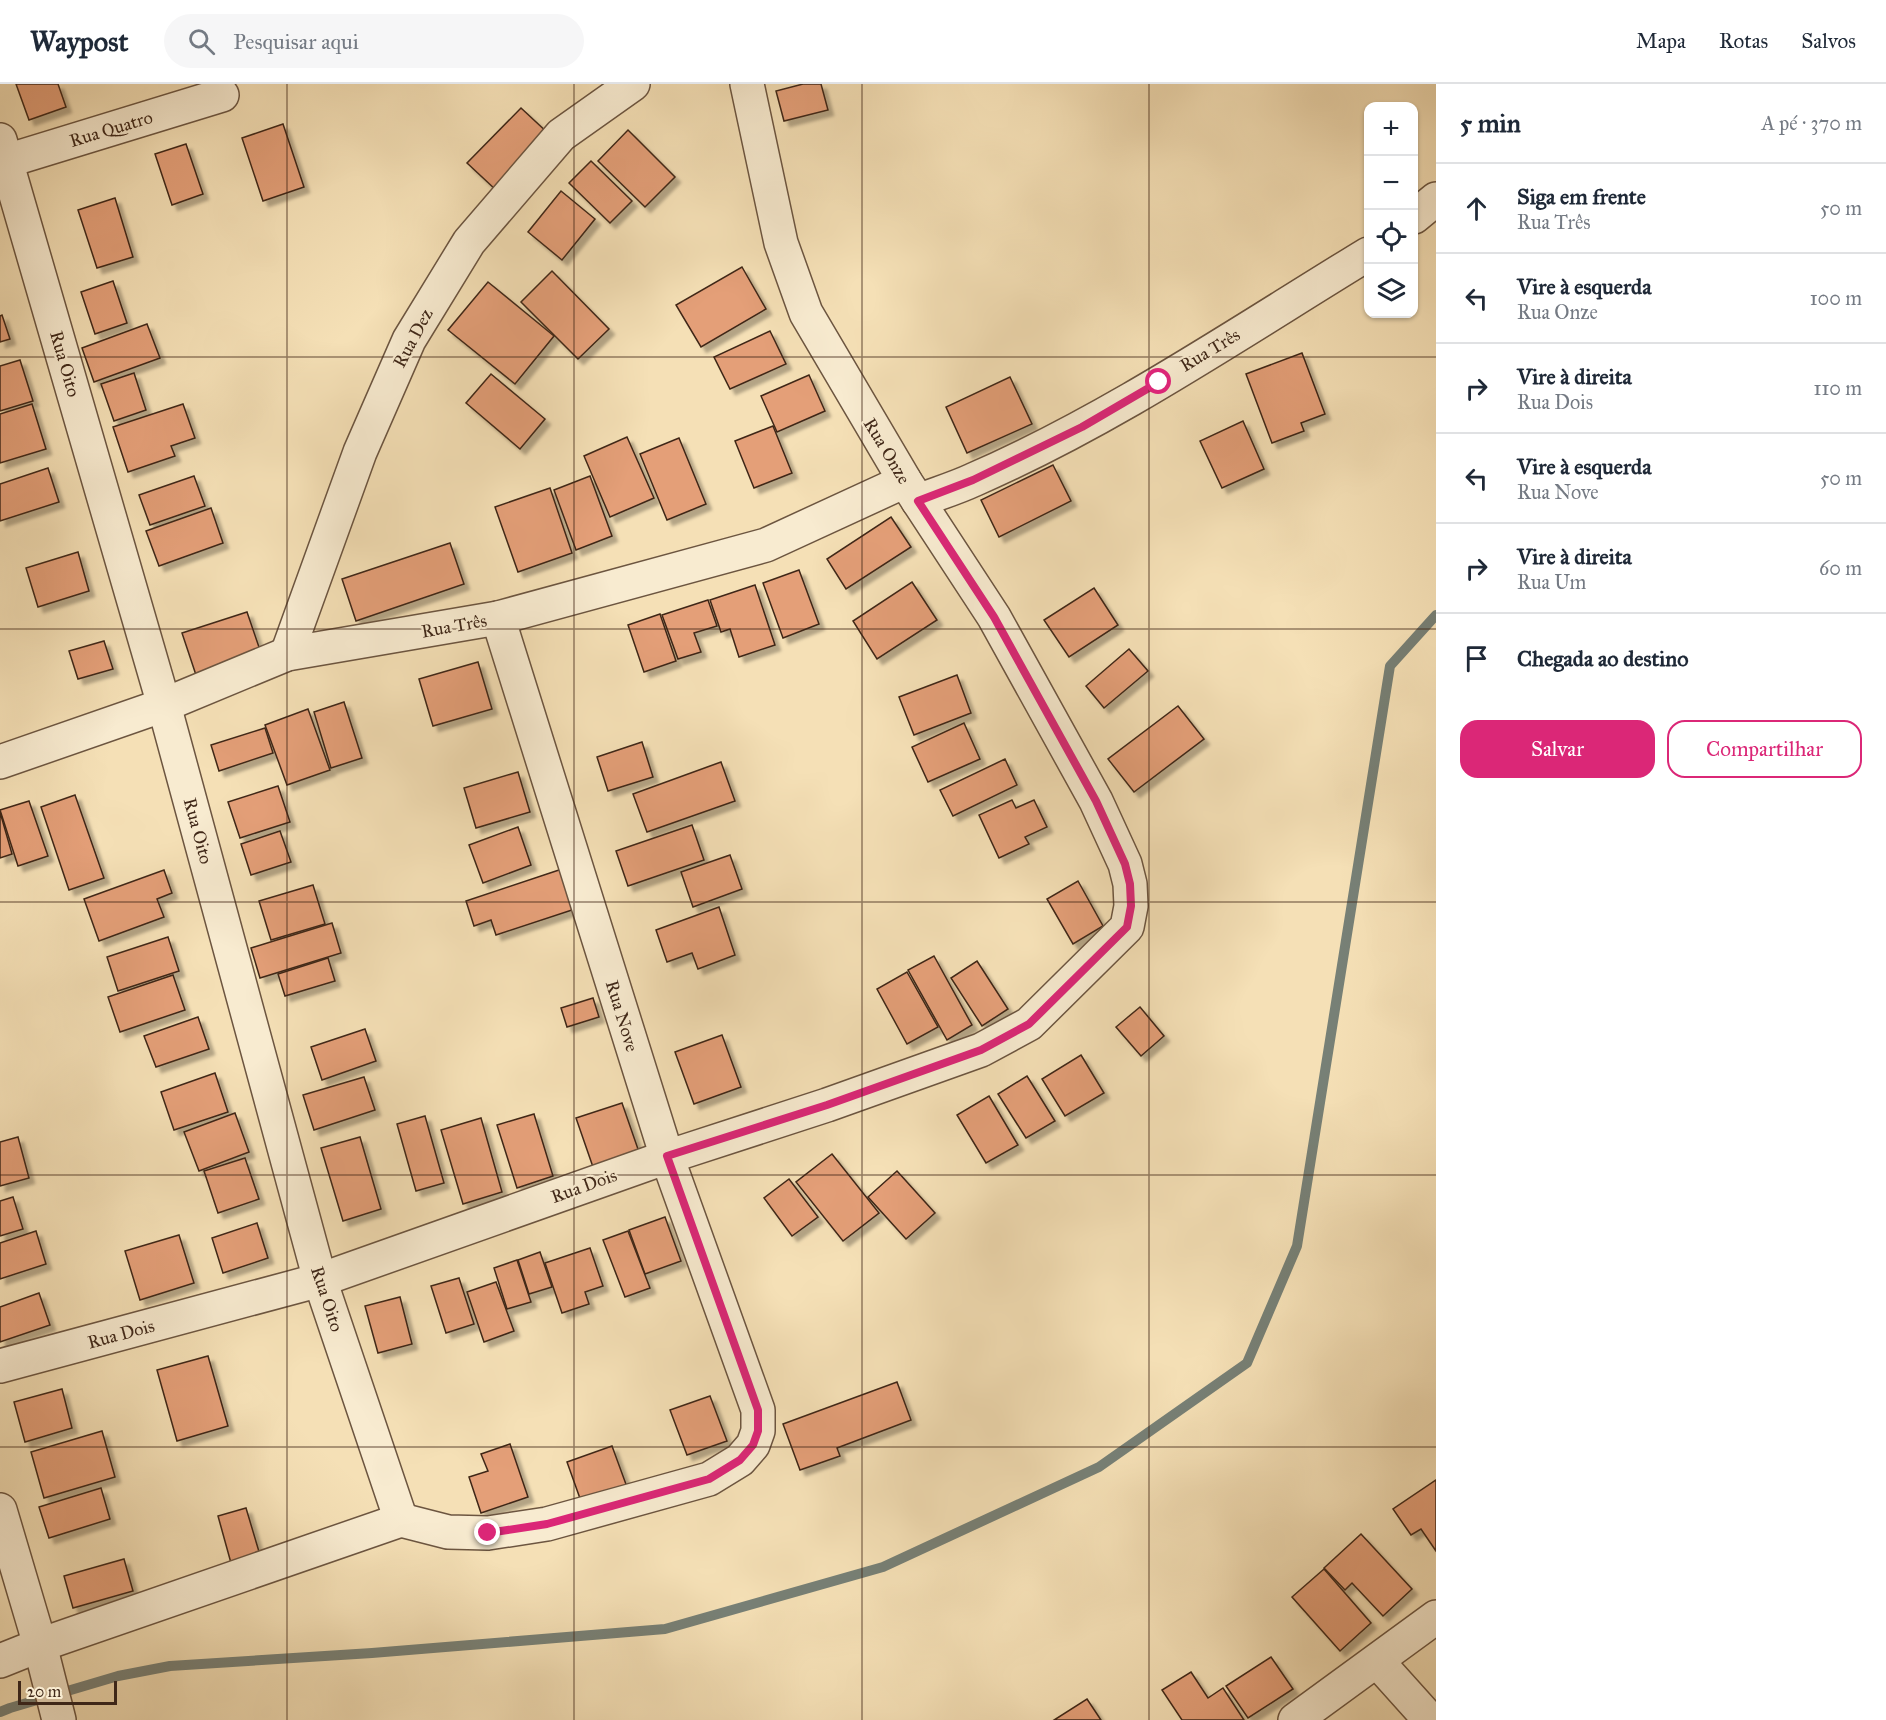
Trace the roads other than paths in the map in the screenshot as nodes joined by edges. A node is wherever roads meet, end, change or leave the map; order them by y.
1 (633, 84) edge
2 (747, 84) edge
3 (222, 95) dead end
4 (2, 155) edge
5 (1436, 199) edge
6 (1418, 213) edge
7 (1364, 256) edge
8 (912, 491) junction
9 (498, 618) junction
10 (287, 654) junction
11 (164, 705) junction
12 (0, 762) edge
13 (1127, 927) joint
14 (667, 1156) junction
15 (320, 1280) junction
16 (0, 1366) edge
17 (0, 1510) edge
18 (402, 1520) junction
19 (1436, 1617) edge
20 (40, 1645) junction
21 (1377, 1660) junction
22 (0, 1661) edge
23 (59, 1720) edge
24 (1295, 1720) edge
25 (1430, 1720) edge

1 - 10 street, Rua Dez
2 - 8 street, Rua Onze
3 - 4 street, Rua Quatro
4 - 11 street, Rua Oito
5 - 6 street
7 - 8 street, Rua Três
8 - 9 street, Rua Três
8 - 13 street, Rua Onze
9 - 10 street, Rua Três
9 - 14 street, Rua Nove
10 - 11 street, Rua Três
11 - 12 street, Rua Três
11 - 15 street, Rua Oito
13 - 14 street, Rua Dois
14 - 15 street, Rua Dois
14 - 18 street, Rua Nove
15 - 16 street, Rua Dois
15 - 18 street, Rua Oito
17 - 20 street
18 - 20 street
19 - 21 street
20 - 22 street
20 - 23 street
21 - 24 street
21 - 25 street

